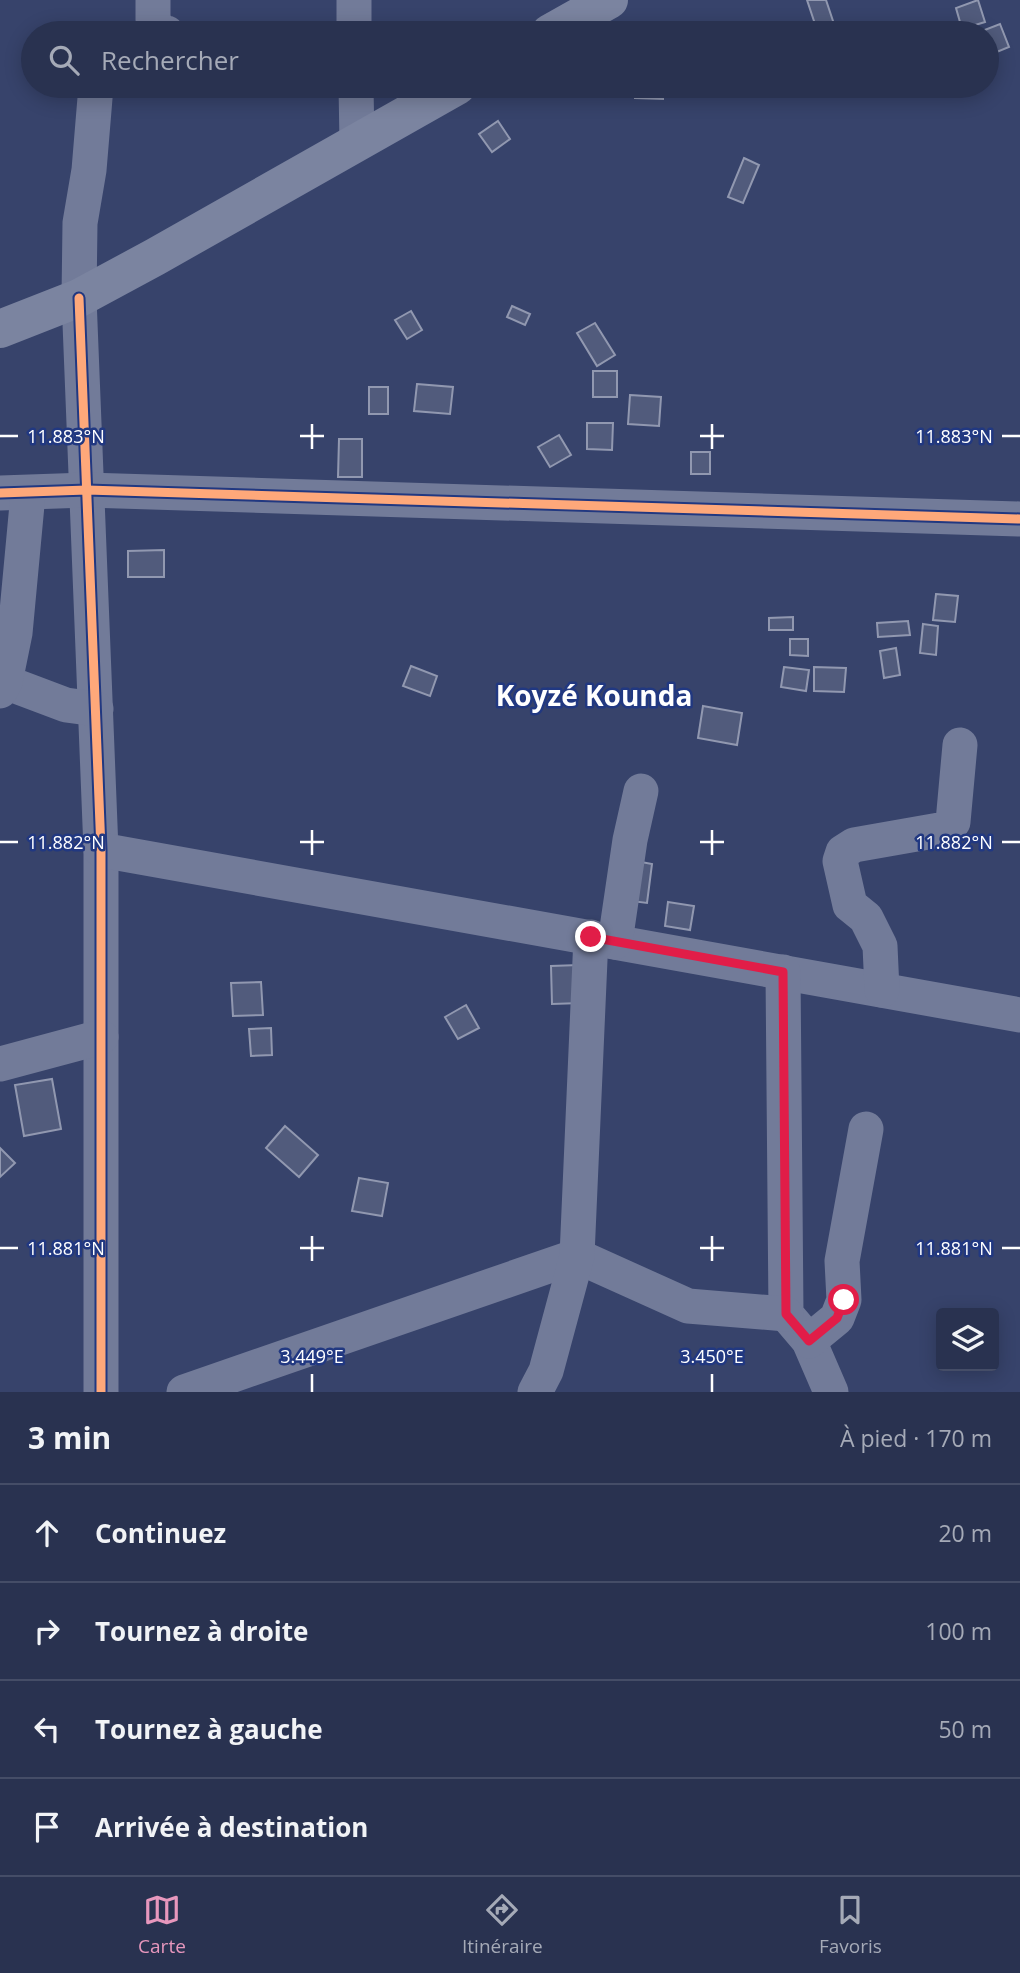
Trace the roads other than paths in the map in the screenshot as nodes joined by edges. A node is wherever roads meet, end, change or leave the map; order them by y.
1 (153, 0) edge
2 (354, 0) edge
3 (609, 0) edge
4 (154, 21) edge
5 (354, 21) edge
6 (571, 21) edge
7 (95, 98) edge
8 (356, 98) edge
9 (436, 98) edge
10 (357, 142) junction
11 (79, 298) junction
12 (0, 329) edge
13 (87, 490) junction
14 (14, 494) edge
15 (1020, 519) edge
16 (3, 687) edge
17 (96, 709) junction
18 (960, 745) dead end
19 (641, 791) dead end
20 (101, 850) junction
21 (603, 939) junction
22 (783, 972) junction
23 (882, 990) junction
24 (1020, 1015) edge
25 (101, 1037) junction
26 (0, 1064) edge
27 (866, 1129) dead end
28 (577, 1256) junction
29 (786, 1314) junction
30 (809, 1341) junction
31 (101, 1392) edge
32 (184, 1392) edge
33 (535, 1392) edge
34 (831, 1392) edge

1 - 4 street
2 - 5 street
3 - 6 main road
7 - 11 street
8 - 10 street
9 - 10 main road
10 - 11 main road
11 - 12 main road
11 - 13 street
13 - 14 street
13 - 15 street
13 - 17 street
14 - 16 street
16 - 17 street
17 - 20 street
18 - 23 street
19 - 21 street
20 - 21 street
20 - 25 street
21 - 22 street
21 - 28 street
22 - 23 street
22 - 29 street
23 - 24 street
25 - 26 street
25 - 31 street
27 - 30 street
28 - 29 street
28 - 32 street
28 - 33 street
29 - 30 street
30 - 34 street

